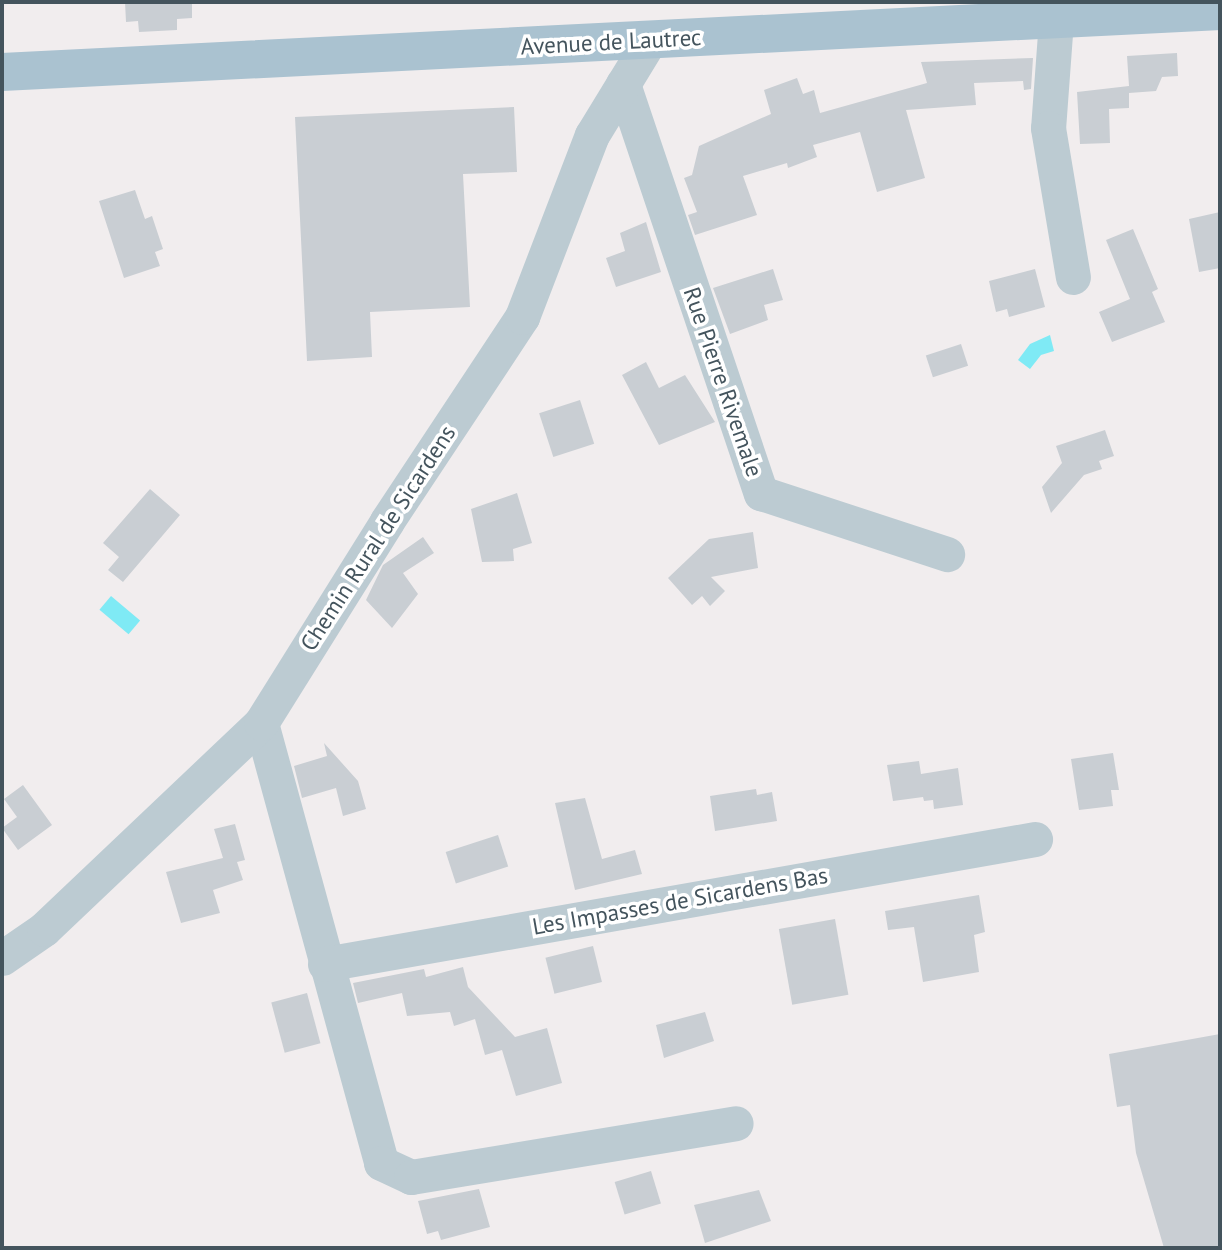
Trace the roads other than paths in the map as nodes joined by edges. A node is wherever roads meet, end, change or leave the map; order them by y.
1 (1220, 11) edge
2 (1056, 20) junction
3 (650, 40) junction
4 (2, 72) edge
5 (623, 84) junction
6 (1073, 277) dead end
7 (947, 554) dead end
8 (261, 723) junction
9 (1035, 839) dead end
10 (2, 958) edge
11 (325, 964) junction
12 (736, 1123) dead end

1 - 2 main road, Avenue de Lautrec
2 - 3 main road, Avenue de Lautrec
2 - 6 street
3 - 4 main road, Avenue de Lautrec
3 - 5 street, Chemin Rural de Sicardens
5 - 7 street, Rue Pierre Rivemale
5 - 8 street, Chemin Rural de Sicardens
8 - 10 street, Chemin Rural de Sicardens
8 - 11 street
9 - 11 street, Les Impasses de Sicardens Bas
11 - 12 street

